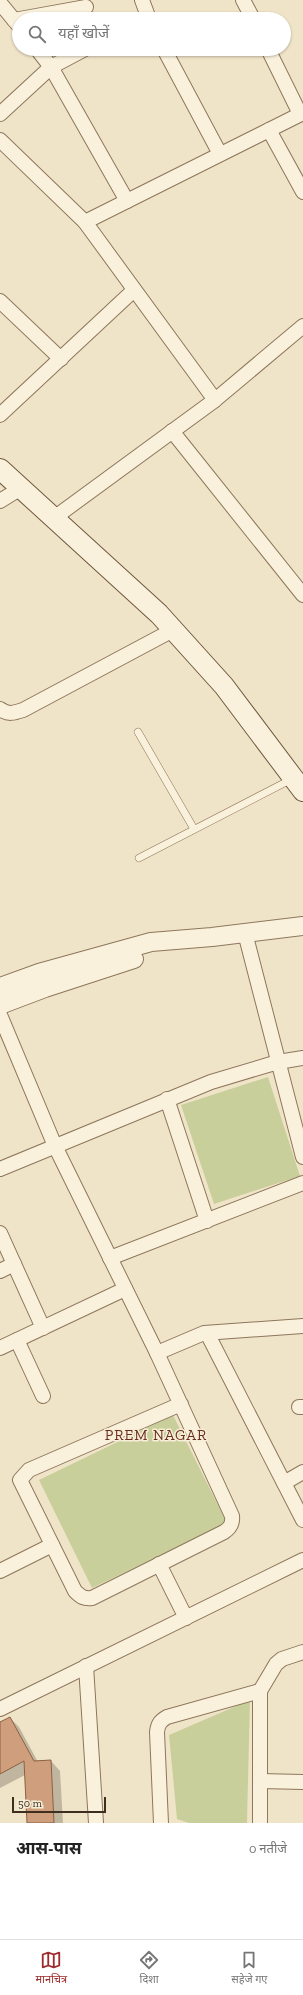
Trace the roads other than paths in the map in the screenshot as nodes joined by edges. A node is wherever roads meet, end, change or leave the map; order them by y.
1 (142, 0) edge
2 (246, 0) edge
3 (0, 3) edge
4 (86, 7) dead end
5 (64, 12) edge
6 (147, 12) edge
7 (250, 12) edge
8 (12, 17) edge
9 (42, 56) edge
10 (72, 56) edge
11 (168, 56) edge
12 (272, 56) edge
13 (51, 67) junction
14 (302, 113) edge
15 (0, 114) edge
16 (269, 130) junction
17 (0, 140) edge
18 (220, 154) junction
19 (303, 192) edge
20 (127, 201) junction
21 (85, 222) junction
22 (134, 290) junction
23 (0, 301) edge
24 (303, 326) edge
25 (61, 359) junction
26 (215, 400) junction
27 (0, 415) edge
28 (172, 431) junction
29 (0, 469) edge
30 (21, 488) junction
31 (0, 501) edge
32 (54, 518) junction
33 (303, 595) edge
34 (173, 630) junction
35 (0, 709) edge
36 (138, 732) dead end
37 (300, 781) edge
38 (194, 829) junction
39 (139, 858) dead end
40 (303, 926) edge
41 (245, 933) junction
42 (212, 937) junction
43 (0, 987) edge
44 (0, 1005) edge
45 (0, 1015) edge
46 (303, 1058) edge
47 (278, 1062) junction
48 (167, 1099) junction
49 (56, 1146) junction
50 (303, 1158) edge
51 (0, 1170) edge
52 (303, 1183) edge
53 (207, 1220) junction
54 (0, 1233) edge
55 (110, 1258) junction
56 (14, 1264) junction
57 (0, 1271) edge
58 (125, 1289) junction
59 (303, 1326) edge
60 (43, 1328) junction
61 (207, 1333) junction
62 (17, 1340) junction
63 (0, 1348) edge
64 (157, 1353) junction
65 (43, 1396) dead end
66 (181, 1404) junction
67 (303, 1472) edge
68 (284, 1483) junction
69 (303, 1520) edge
70 (52, 1545) junction
71 (303, 1560) edge
72 (159, 1564) junction
73 (1, 1570) edge
74 (186, 1618) junction
75 (303, 1652) edge
76 (86, 1666) junction
77 (260, 1691) junction
78 (0, 1709) edge
79 (260, 1781) junction
80 (303, 1782) edge
81 (96, 1823) edge
82 (161, 1823) edge
83 (260, 1823) edge

1 - 6 street
2 - 7 street
3 - 8 street
4 - 5 street
9 - 13 street
10 - 13 street
11 - 18 street
12 - 14 street
13 - 15 street
13 - 20 street
14 - 16 street
16 - 18 street
16 - 19 street
17 - 21 street
18 - 20 street
20 - 21 street
21 - 22 street
22 - 25 street
22 - 26 street
23 - 25 street
24 - 26 street
25 - 27 street
26 - 28 street
28 - 32 street
28 - 33 street
29 - 30 main road
30 - 31 street
30 - 32 main road
32 - 34 main road
34 - 35 street
34 - 37 main road
36 - 38 lane
37 - 38 lane
38 - 39 lane
40 - 41 street
41 - 42 street
41 - 47 street
42 - 43 street
42 - 44 street
45 - 49 street
46 - 47 street
47 - 48 street
47 - 50 street
48 - 49 street
48 - 53 street
49 - 51 street
49 - 55 street
52 - 53 street
53 - 55 street
54 - 56 street
55 - 58 street
56 - 57 street
56 - 60 street
58 - 60 street
58 - 64 street
59 - 61 street
60 - 62 street
61 - 64 street
61 - 68 street
62 - 63 street
62 - 65 street
64 - 66 street
66 - 70 street
66 - 72 street
67 - 68 street
68 - 69 street
70 - 72 street
70 - 73 street
71 - 74 street
72 - 74 street
74 - 76 street
75 - 77 street
76 - 78 street
76 - 81 street
77 - 79 street
77 - 82 street
79 - 80 street
79 - 83 street

